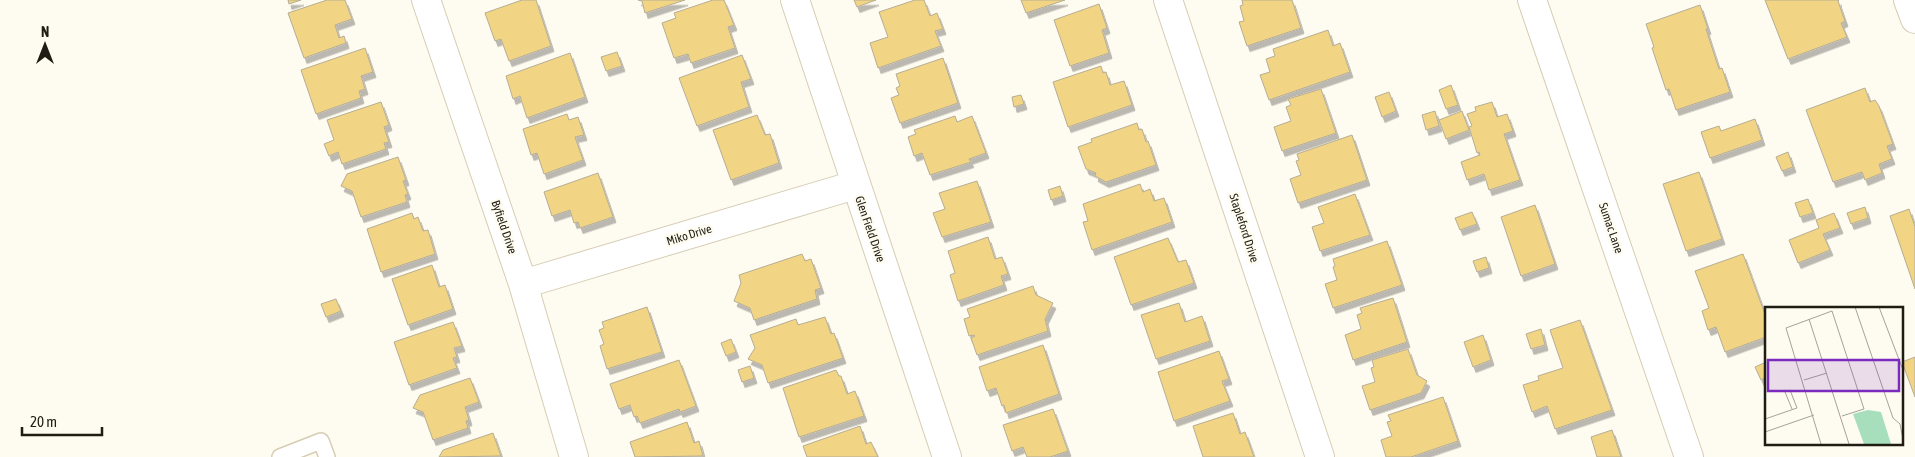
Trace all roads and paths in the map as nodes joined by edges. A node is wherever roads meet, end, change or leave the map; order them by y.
1 (426, 0) edge
2 (795, 0) edge
3 (1168, 0) edge
4 (1532, 0) edge
5 (1908, 0) edge
6 (1915, 19) edge
7 (855, 185) junction
8 (523, 284) junction
9 (280, 457) edge
10 (327, 457) edge
11 (574, 457) edge
12 (947, 457) edge
13 (1320, 457) edge
14 (1689, 457) edge

1 - 8 street, Byfield Drive
2 - 7 street, Glen Field Drive
3 - 13 street, Stapleford Drive
4 - 14 street, Sumac Lane
5 - 6 street
7 - 8 street, Miko Drive
7 - 12 street, Glen Field Drive
8 - 11 street, Byfield Drive
9 - 10 lane

